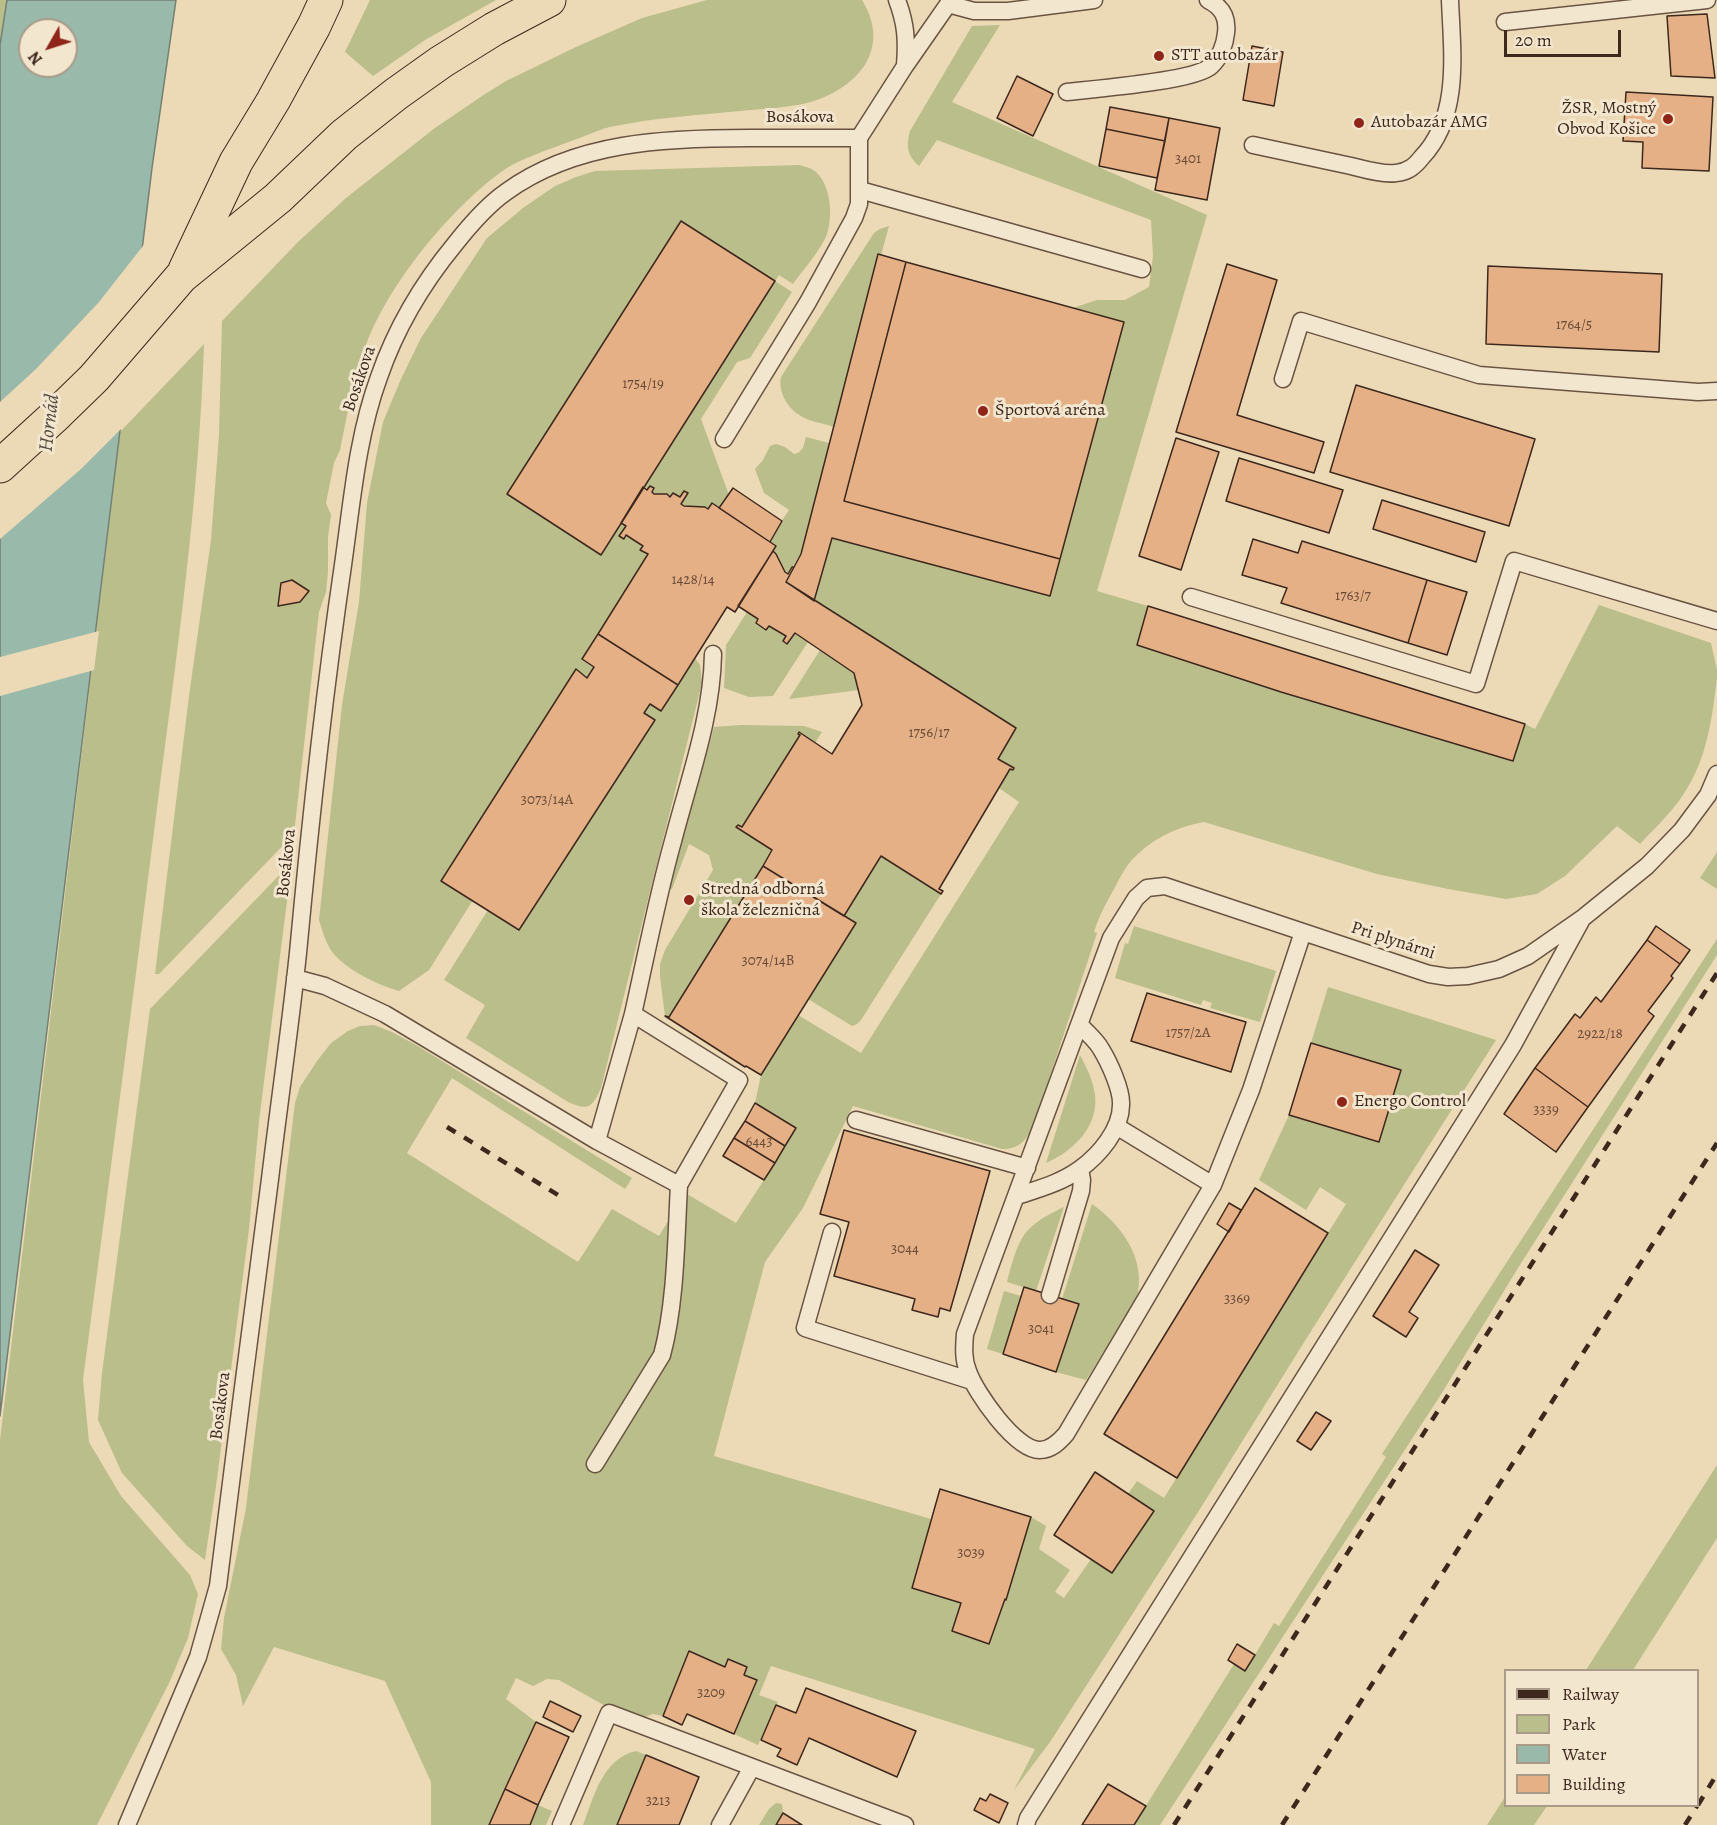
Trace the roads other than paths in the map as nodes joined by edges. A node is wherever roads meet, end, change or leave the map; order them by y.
1 (549, 0) edge
2 (897, 0) edge
3 (1094, 0) edge
4 (1208, 0) edge
5 (1450, 0) edge
6 (1707, 0) edge
7 (949, 2) edge
8 (320, 13) edge
9 (1505, 22) dead end
10 (905, 66) junction
11 (1067, 92) dead end
12 (859, 138) junction
13 (1252, 145) dead end
14 (860, 190) junction
15 (1142, 269) dead end
16 (181, 277) junction
17 (1283, 379) dead end
18 (1717, 391) edge
19 (724, 439) dead end
20 (0, 466) edge
21 (1191, 597) dead end
22 (1717, 621) edge
23 (713, 654) dead end
24 (1717, 774) edge
25 (1584, 917) junction
26 (1303, 932) junction
27 (295, 978) junction
28 (633, 1014) junction
29 (1080, 1025) junction
30 (856, 1120) dead end
31 (1116, 1126) junction
32 (597, 1141) junction
33 (1027, 1168) junction
34 (1080, 1169) junction
35 (680, 1185) junction
36 (1213, 1185) junction
37 (1017, 1196) junction
38 (832, 1232) dead end
39 (1050, 1295) dead end
40 (972, 1381) junction
41 (595, 1464) dead end
42 (752, 1767) junction
43 (127, 1825) edge
44 (561, 1825) edge
45 (720, 1825) edge
46 (905, 1825) edge
47 (1026, 1825) edge

1 - 16 highway
2 - 10 lane
3 - 7 lane
4 - 11 lane
5 - 13 lane
6 - 9 lane
7 - 10 lane
8 - 16 highway
10 - 12 lane
12 - 14 lane
12 - 27 lane, Bosákova
14 - 15 lane
14 - 19 lane
16 - 20 highway
17 - 18 lane
21 - 22 lane
23 - 28 lane
24 - 25 lane, Pri plynárni
25 - 26 lane, Pri plynárni
25 - 47 lane
26 - 29 lane, Pri plynárni
26 - 36 lane
27 - 32 lane
27 - 43 lane, Bosákova
28 - 32 lane
28 - 35 lane
29 - 31 lane
29 - 33 lane
30 - 33 lane
31 - 34 lane
31 - 36 lane
32 - 35 lane
33 - 37 lane
34 - 37 lane
34 - 39 lane
35 - 41 lane
36 - 40 lane
37 - 40 lane
38 - 40 lane
42 - 44 lane
42 - 45 lane
42 - 46 lane

